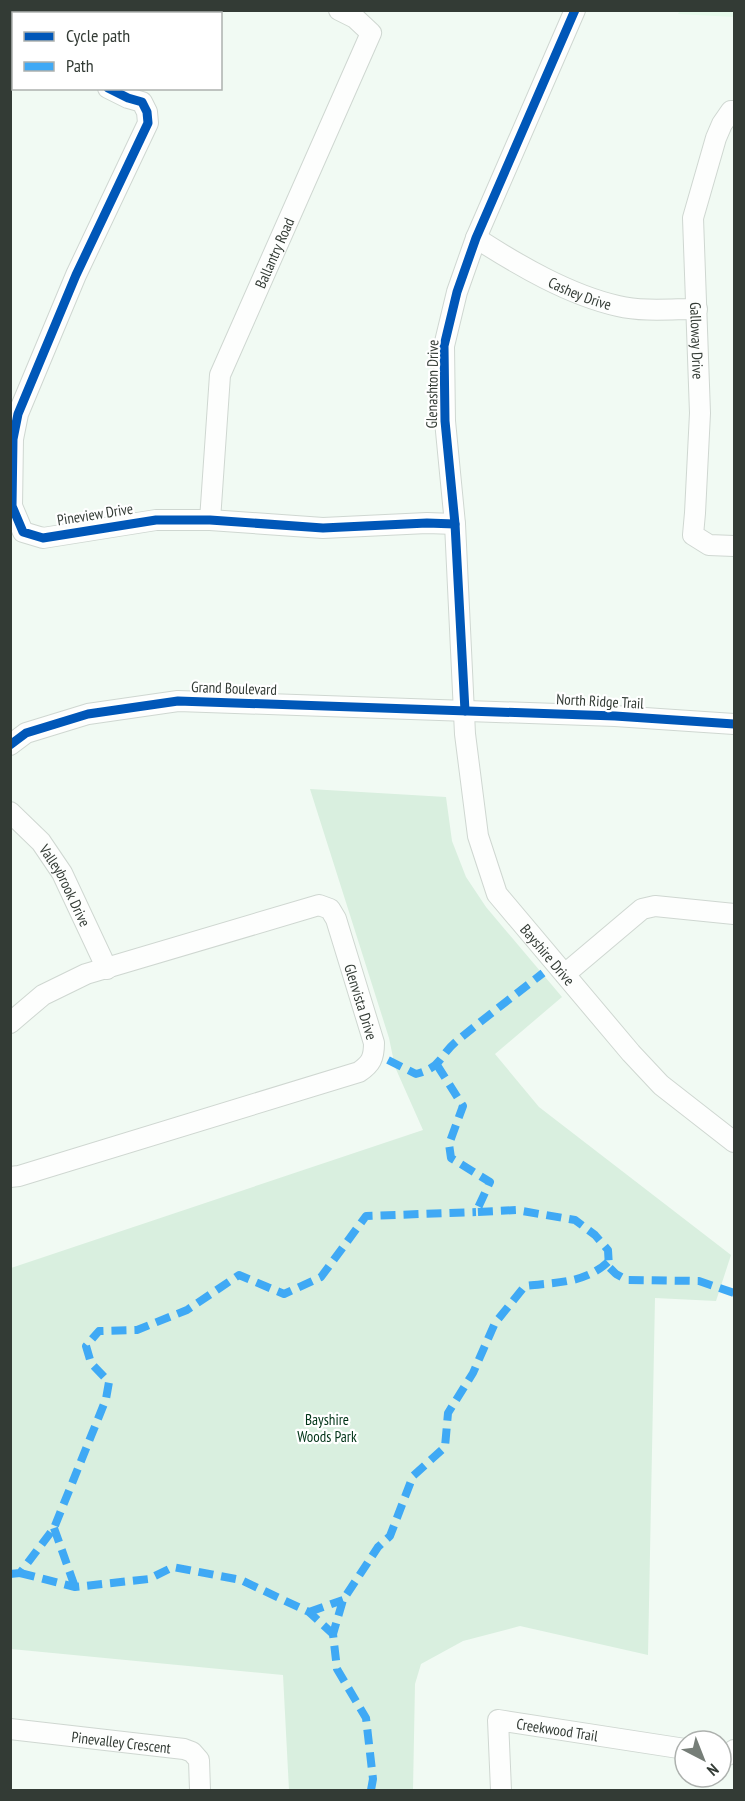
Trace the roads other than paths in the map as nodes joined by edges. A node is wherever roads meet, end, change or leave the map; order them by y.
1 (339, 10) edge
2 (575, 10) edge
3 (112, 90) edge
4 (735, 111) edge
5 (476, 238) junction
6 (697, 309) junction
7 (210, 520) junction
8 (455, 524) junction
9 (735, 546) edge
10 (465, 711) junction
11 (735, 724) edge
12 (10, 745) edge
13 (10, 812) edge
14 (735, 915) edge
15 (107, 969) junction
16 (565, 974) junction
17 (10, 1023) edge
18 (735, 1142) edge
19 (10, 1177) edge
20 (10, 1729) edge
21 (673, 1747) edge
22 (200, 1791) edge
23 (501, 1791) edge

1 - 7 street, Ballantry Road
2 - 5 street, Glenashton Drive
3 - 7 street, Pineview Drive
4 - 6 street, Galloway Drive
5 - 6 street, Cashey Drive
5 - 8 street, Glenashton Drive
6 - 9 street, Galloway Drive
7 - 8 street, Pineview Drive
8 - 10 street, Glenashton Drive
10 - 11 street, North Ridge Trail
10 - 12 street, Grand Boulevard
10 - 16 street, Bayshire Drive
13 - 15 street, Valleybrook Drive
14 - 16 street
15 - 17 street, Glenvista Drive
15 - 19 street, Glenvista Drive
16 - 18 street, Bayshire Drive
20 - 22 street, Pinevalley Crescent
21 - 23 street, Creekwood Trail

